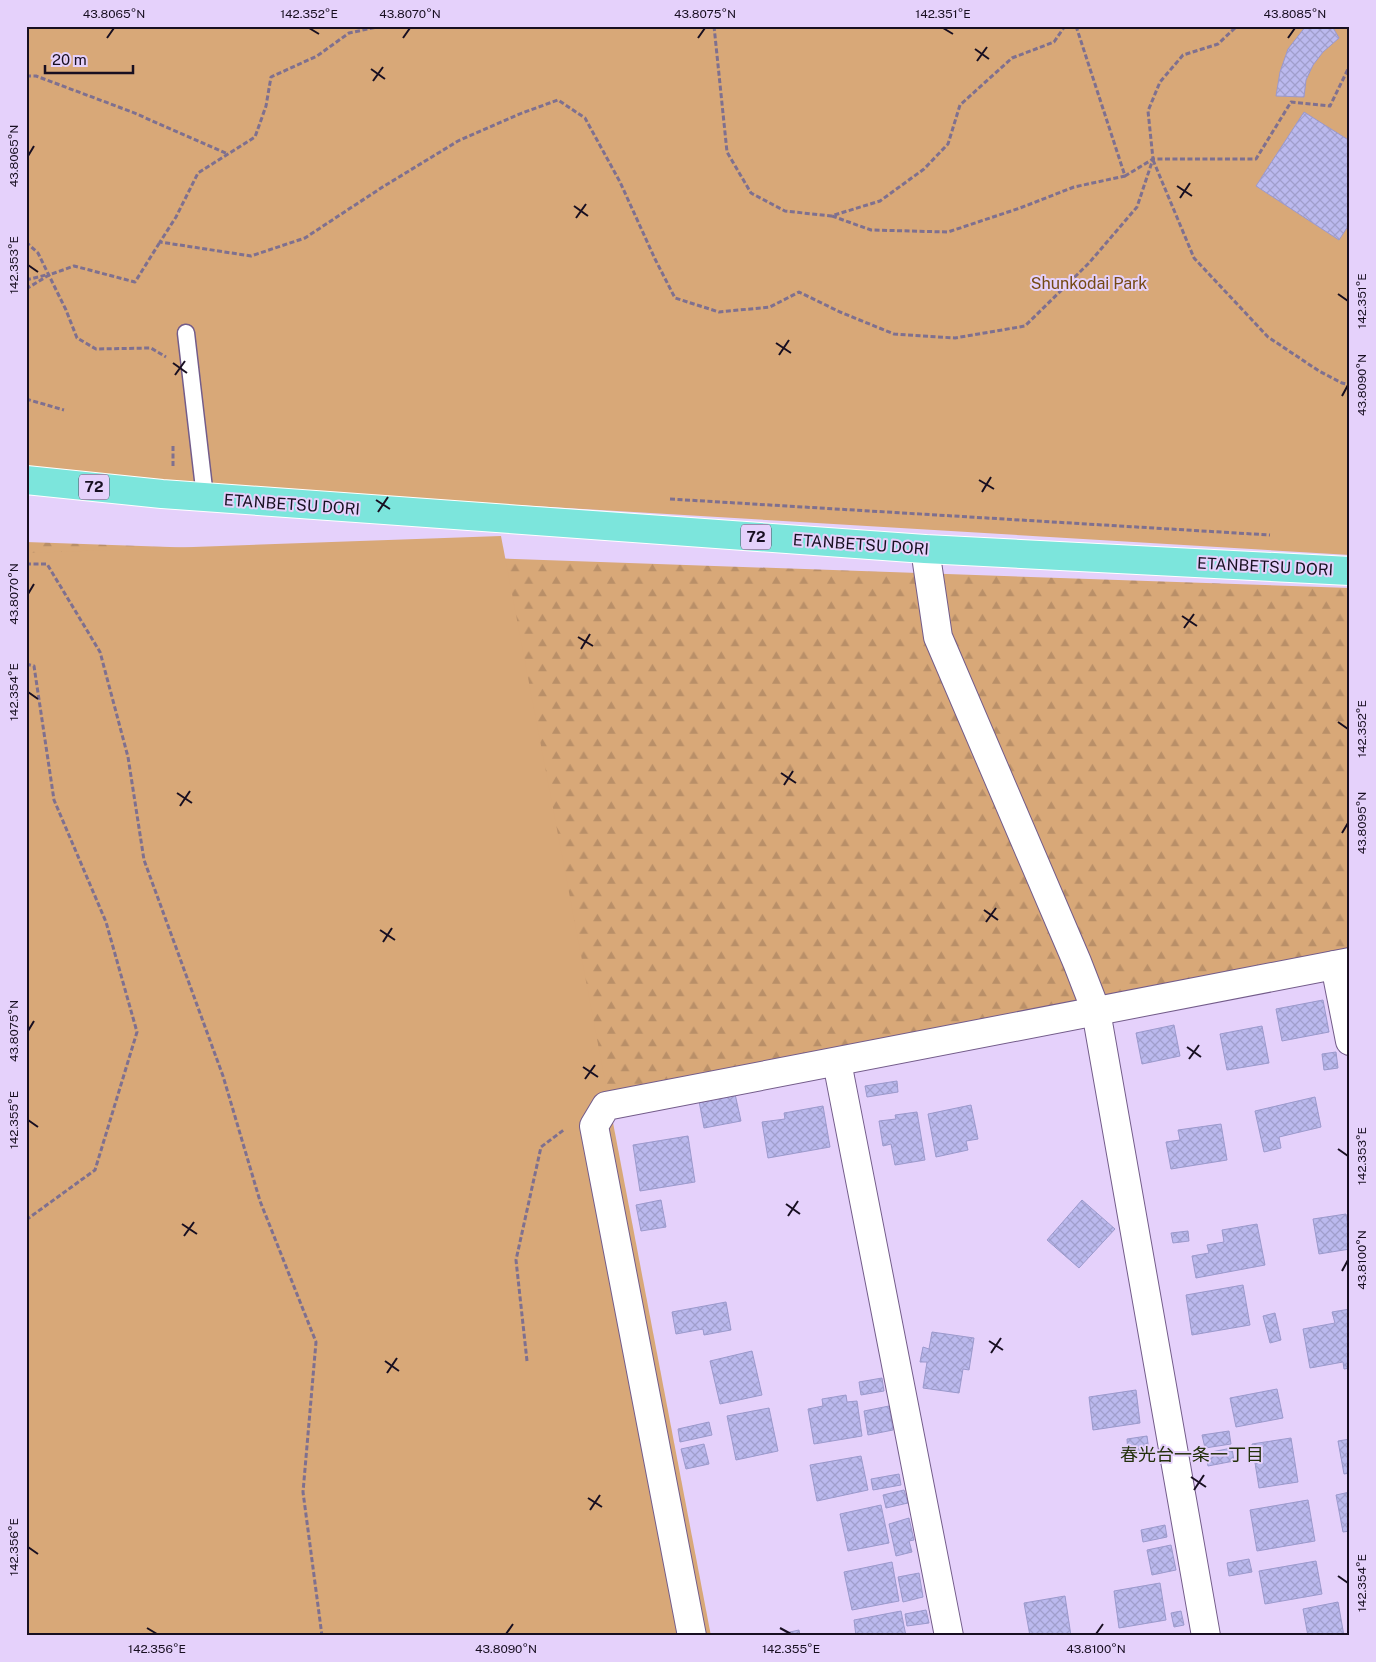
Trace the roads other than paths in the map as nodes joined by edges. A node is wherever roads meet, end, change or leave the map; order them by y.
1 (186, 333) dead end
2 (26, 480) edge
3 (204, 484) junction
4 (162, 494) junction
5 (26, 496) edge
6 (925, 549) junction
7 (1350, 571) edge
8 (1342, 963) edge
9 (1096, 1011) junction
10 (1350, 1041) edge
11 (837, 1062) junction
12 (692, 1636) edge
13 (949, 1636) edge
14 (1206, 1636) edge

1 - 3 lane
2 - 4 main road, ETANBETSU DORI / 72
3 - 4 main road, ETANBETSU DORI / 72
3 - 6 main road, ETANBETSU DORI / 72
4 - 5 main road, ETANBETSU DORI / 72
6 - 7 main road, ETANBETSU DORI / 72
6 - 9 street
8 - 9 street
8 - 10 street
9 - 11 street
9 - 14 street
11 - 12 street
11 - 13 street

